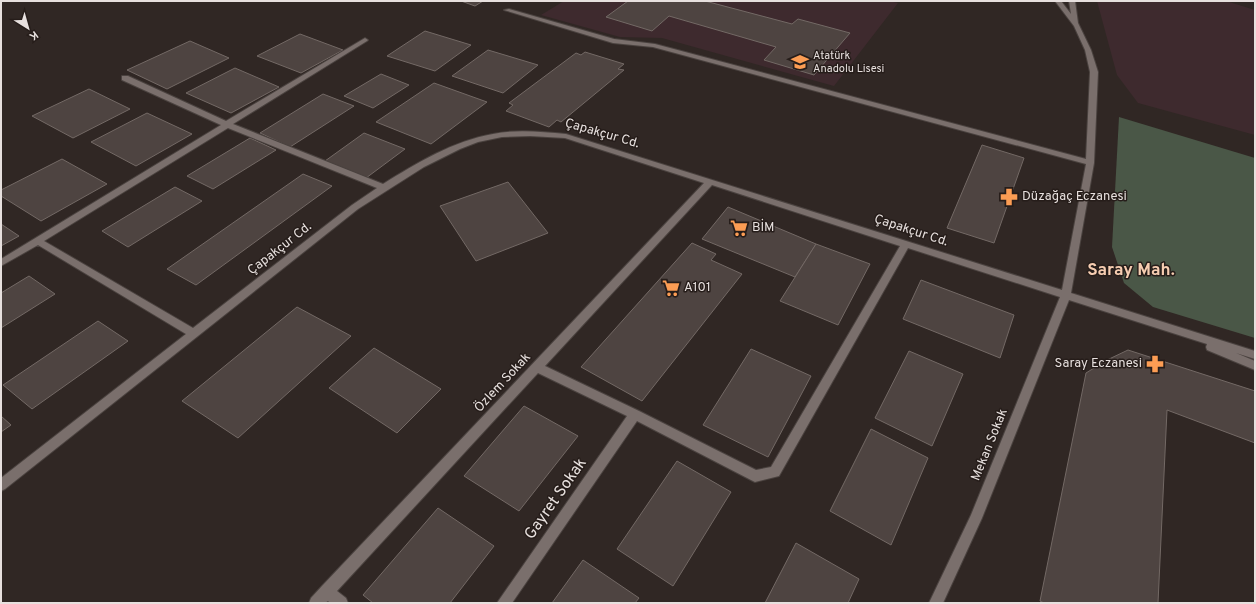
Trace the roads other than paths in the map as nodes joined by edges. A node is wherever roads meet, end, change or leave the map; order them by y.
1 (1058, 1) edge
2 (1072, 1) edge
3 (507, 10) dead end
4 (1077, 26) junction
5 (365, 40) dead end
6 (125, 78) dead end
7 (228, 125) junction
8 (1090, 163) junction
9 (710, 182) junction
10 (384, 188) junction
11 (38, 241) junction
12 (906, 244) junction
13 (1, 263) edge
14 (1066, 295) junction
15 (1162, 325) junction
16 (195, 334) junction
17 (1255, 355) edge
18 (1255, 366) edge
19 (537, 367) junction
20 (635, 414) junction
21 (1, 485) edge
22 (327, 591) junction
23 (316, 603) edge
24 (341, 603) edge
25 (504, 603) edge
26 (936, 603) edge

1 - 4 street
2 - 4 street
3 - 8 street
4 - 8 street, Mekan Sokak
5 - 7 street
6 - 7 street
7 - 10 street
7 - 11 street
8 - 14 street, Mekan Sokak
9 - 10 street, Çapakçur Cd.
9 - 12 street, Çapakçur Cd.
9 - 19 street, Özlem Sokak
10 - 16 street, Çapakçur Cd.
11 - 13 street
11 - 16 street
12 - 14 street, Çapakçur Cd.
12 - 20 street
14 - 15 street, Çapakçur Cd.
14 - 26 street, Mekan Sokak
15 - 17 street, Çapakçur Cd.
15 - 18 street
16 - 21 street, Çapakçur Cd.
19 - 20 street
19 - 22 street, Özlem Sokak
20 - 25 street, Gayret Sokak
22 - 23 street, Özlem Sokak
22 - 24 street

